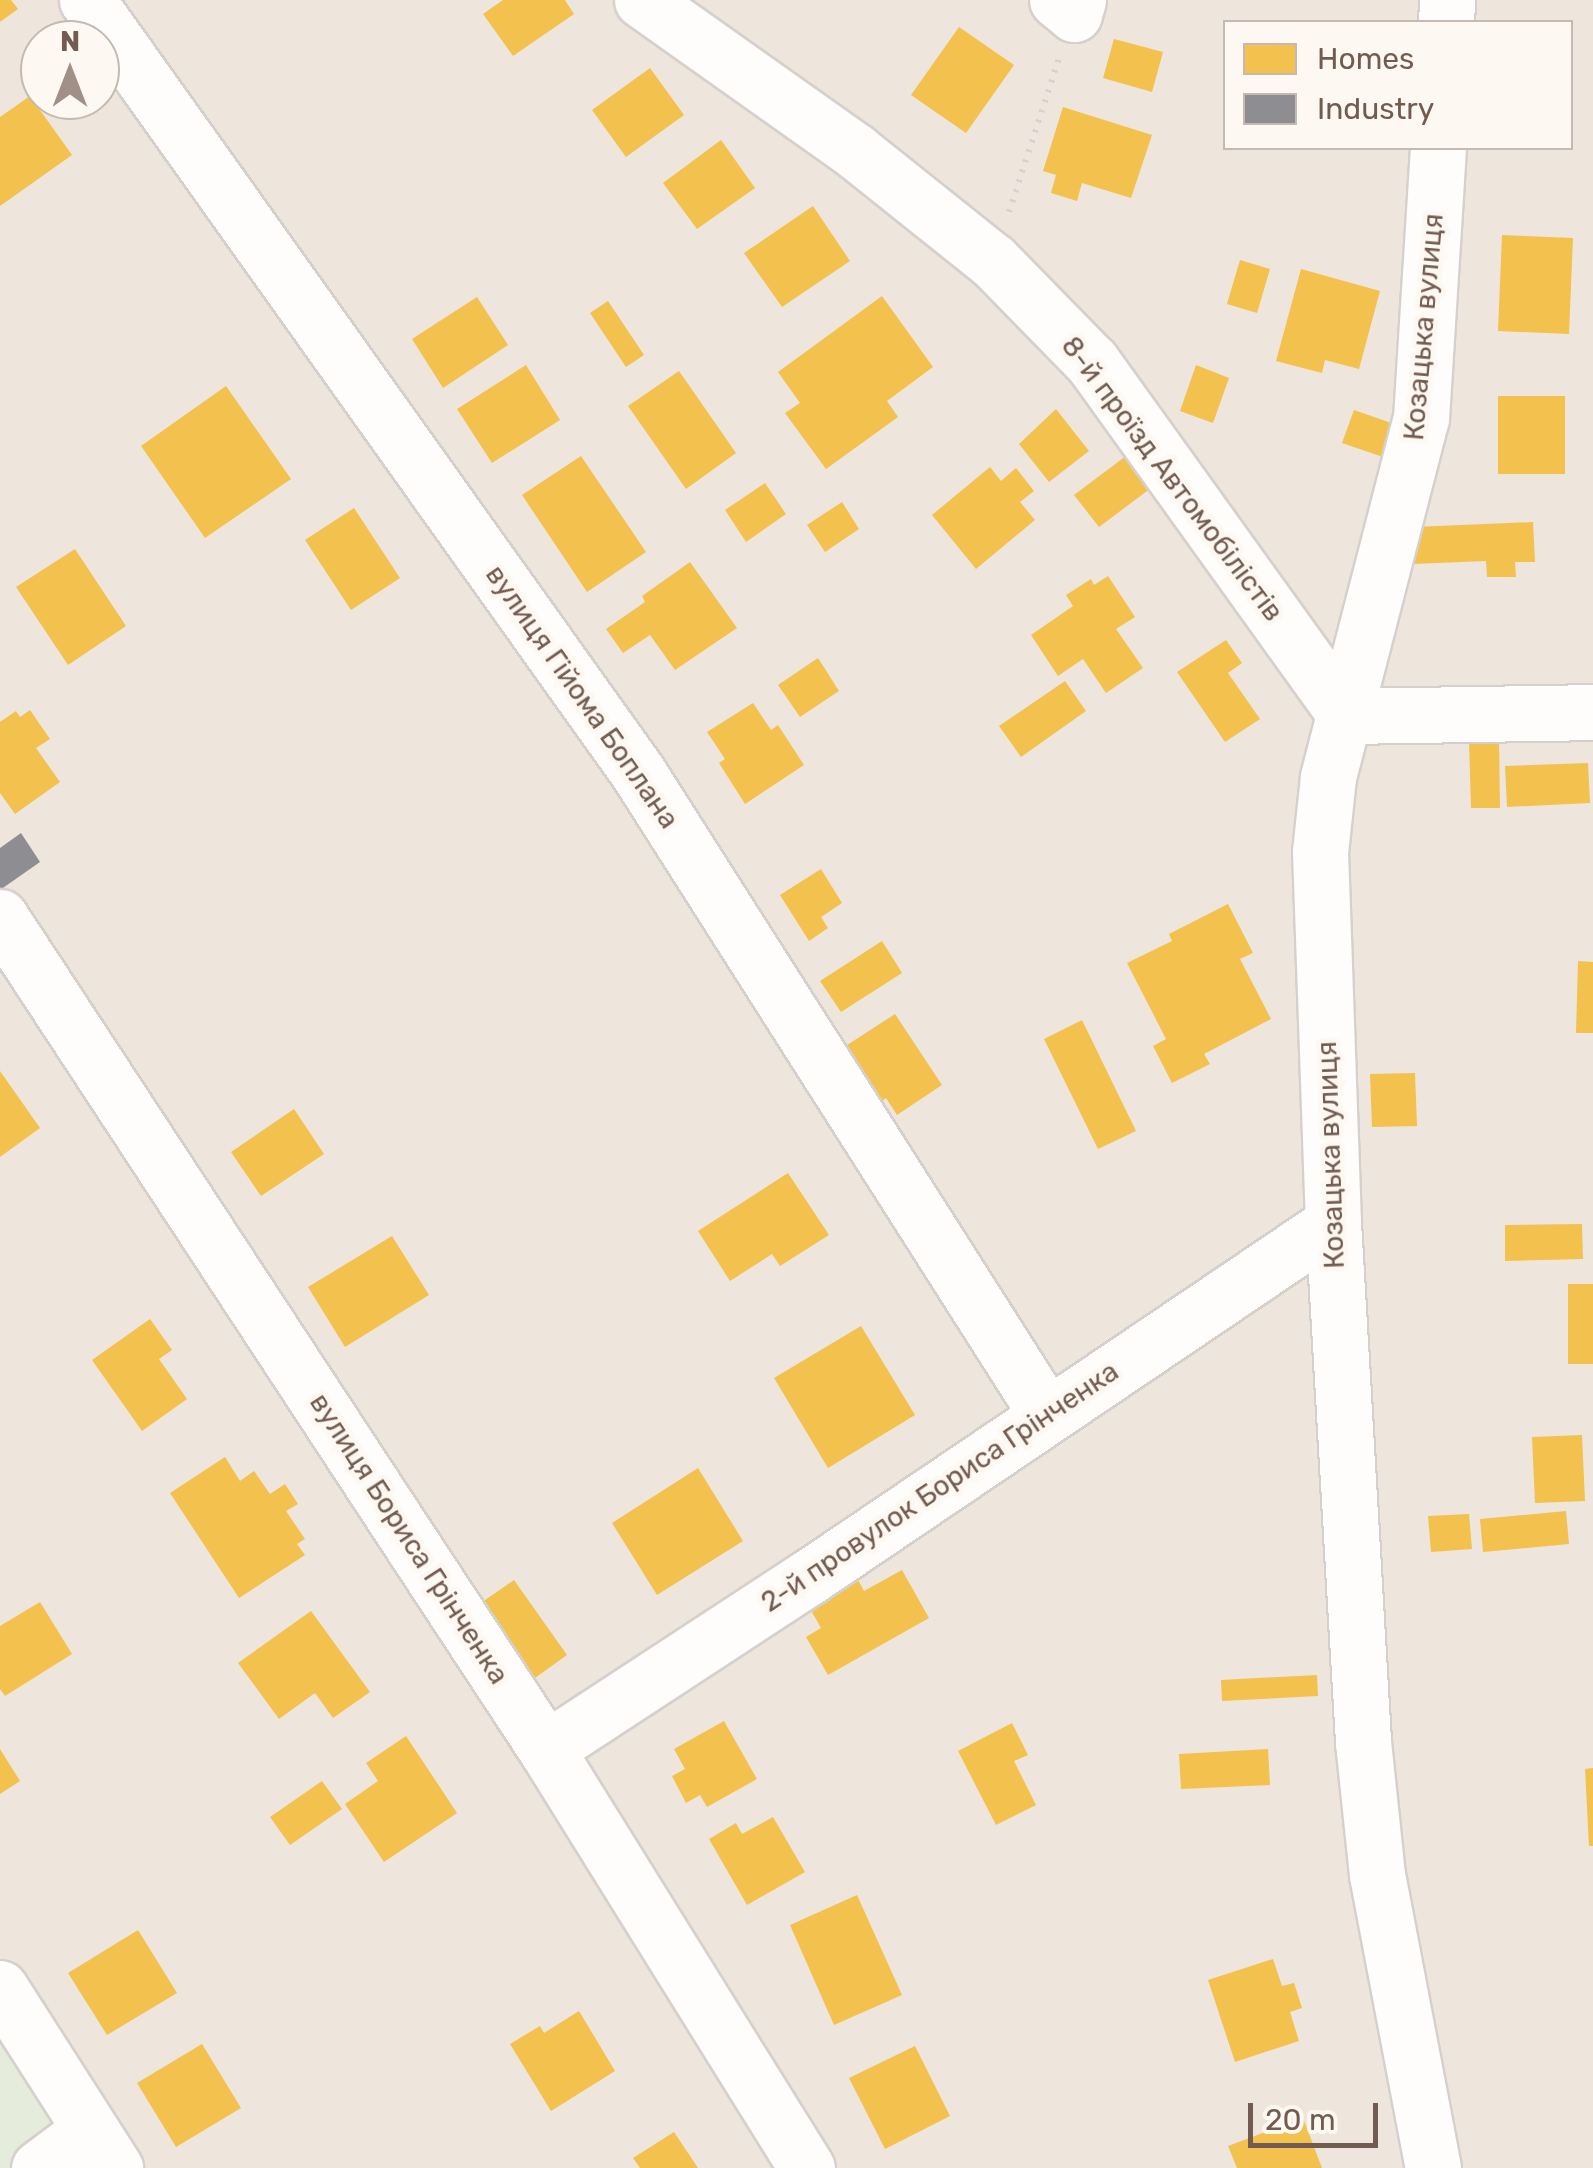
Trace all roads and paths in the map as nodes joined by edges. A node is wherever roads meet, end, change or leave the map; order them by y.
1 (87, 0) edge
2 (642, 0) edge
3 (1069, 5) edge
4 (1438, 150) edge
5 (993, 261) junction
6 (1593, 712) edge
7 (1346, 716) junction
8 (10, 949) edge
9 (1333, 1224) junction
10 (1046, 1415) junction
11 (546, 1748) junction
12 (0, 1988) edge
13 (103, 2149) edge
14 (40, 2168) edge
15 (807, 2168) edge
16 (1433, 2168) edge

1 - 10 street, вулиця Гійома Боплана
2 - 5 street, 8-й проїзд Автомобілістів
3 - 5 path
4 - 7 street, Козацька вулиця
5 - 7 street, 8-й проїзд Автомобілістів
6 - 7 street
7 - 9 street, Козацька вулиця
8 - 11 street, вулиця Бориса Грінченка
9 - 10 street, 2-й провулок Бориса Грінченка
9 - 16 street, Козацька вулиця
10 - 11 street, 2-й провулок Бориса Грінченка
11 - 15 street, вулиця Бориса Грінченка
12 - 13 street
13 - 14 street

